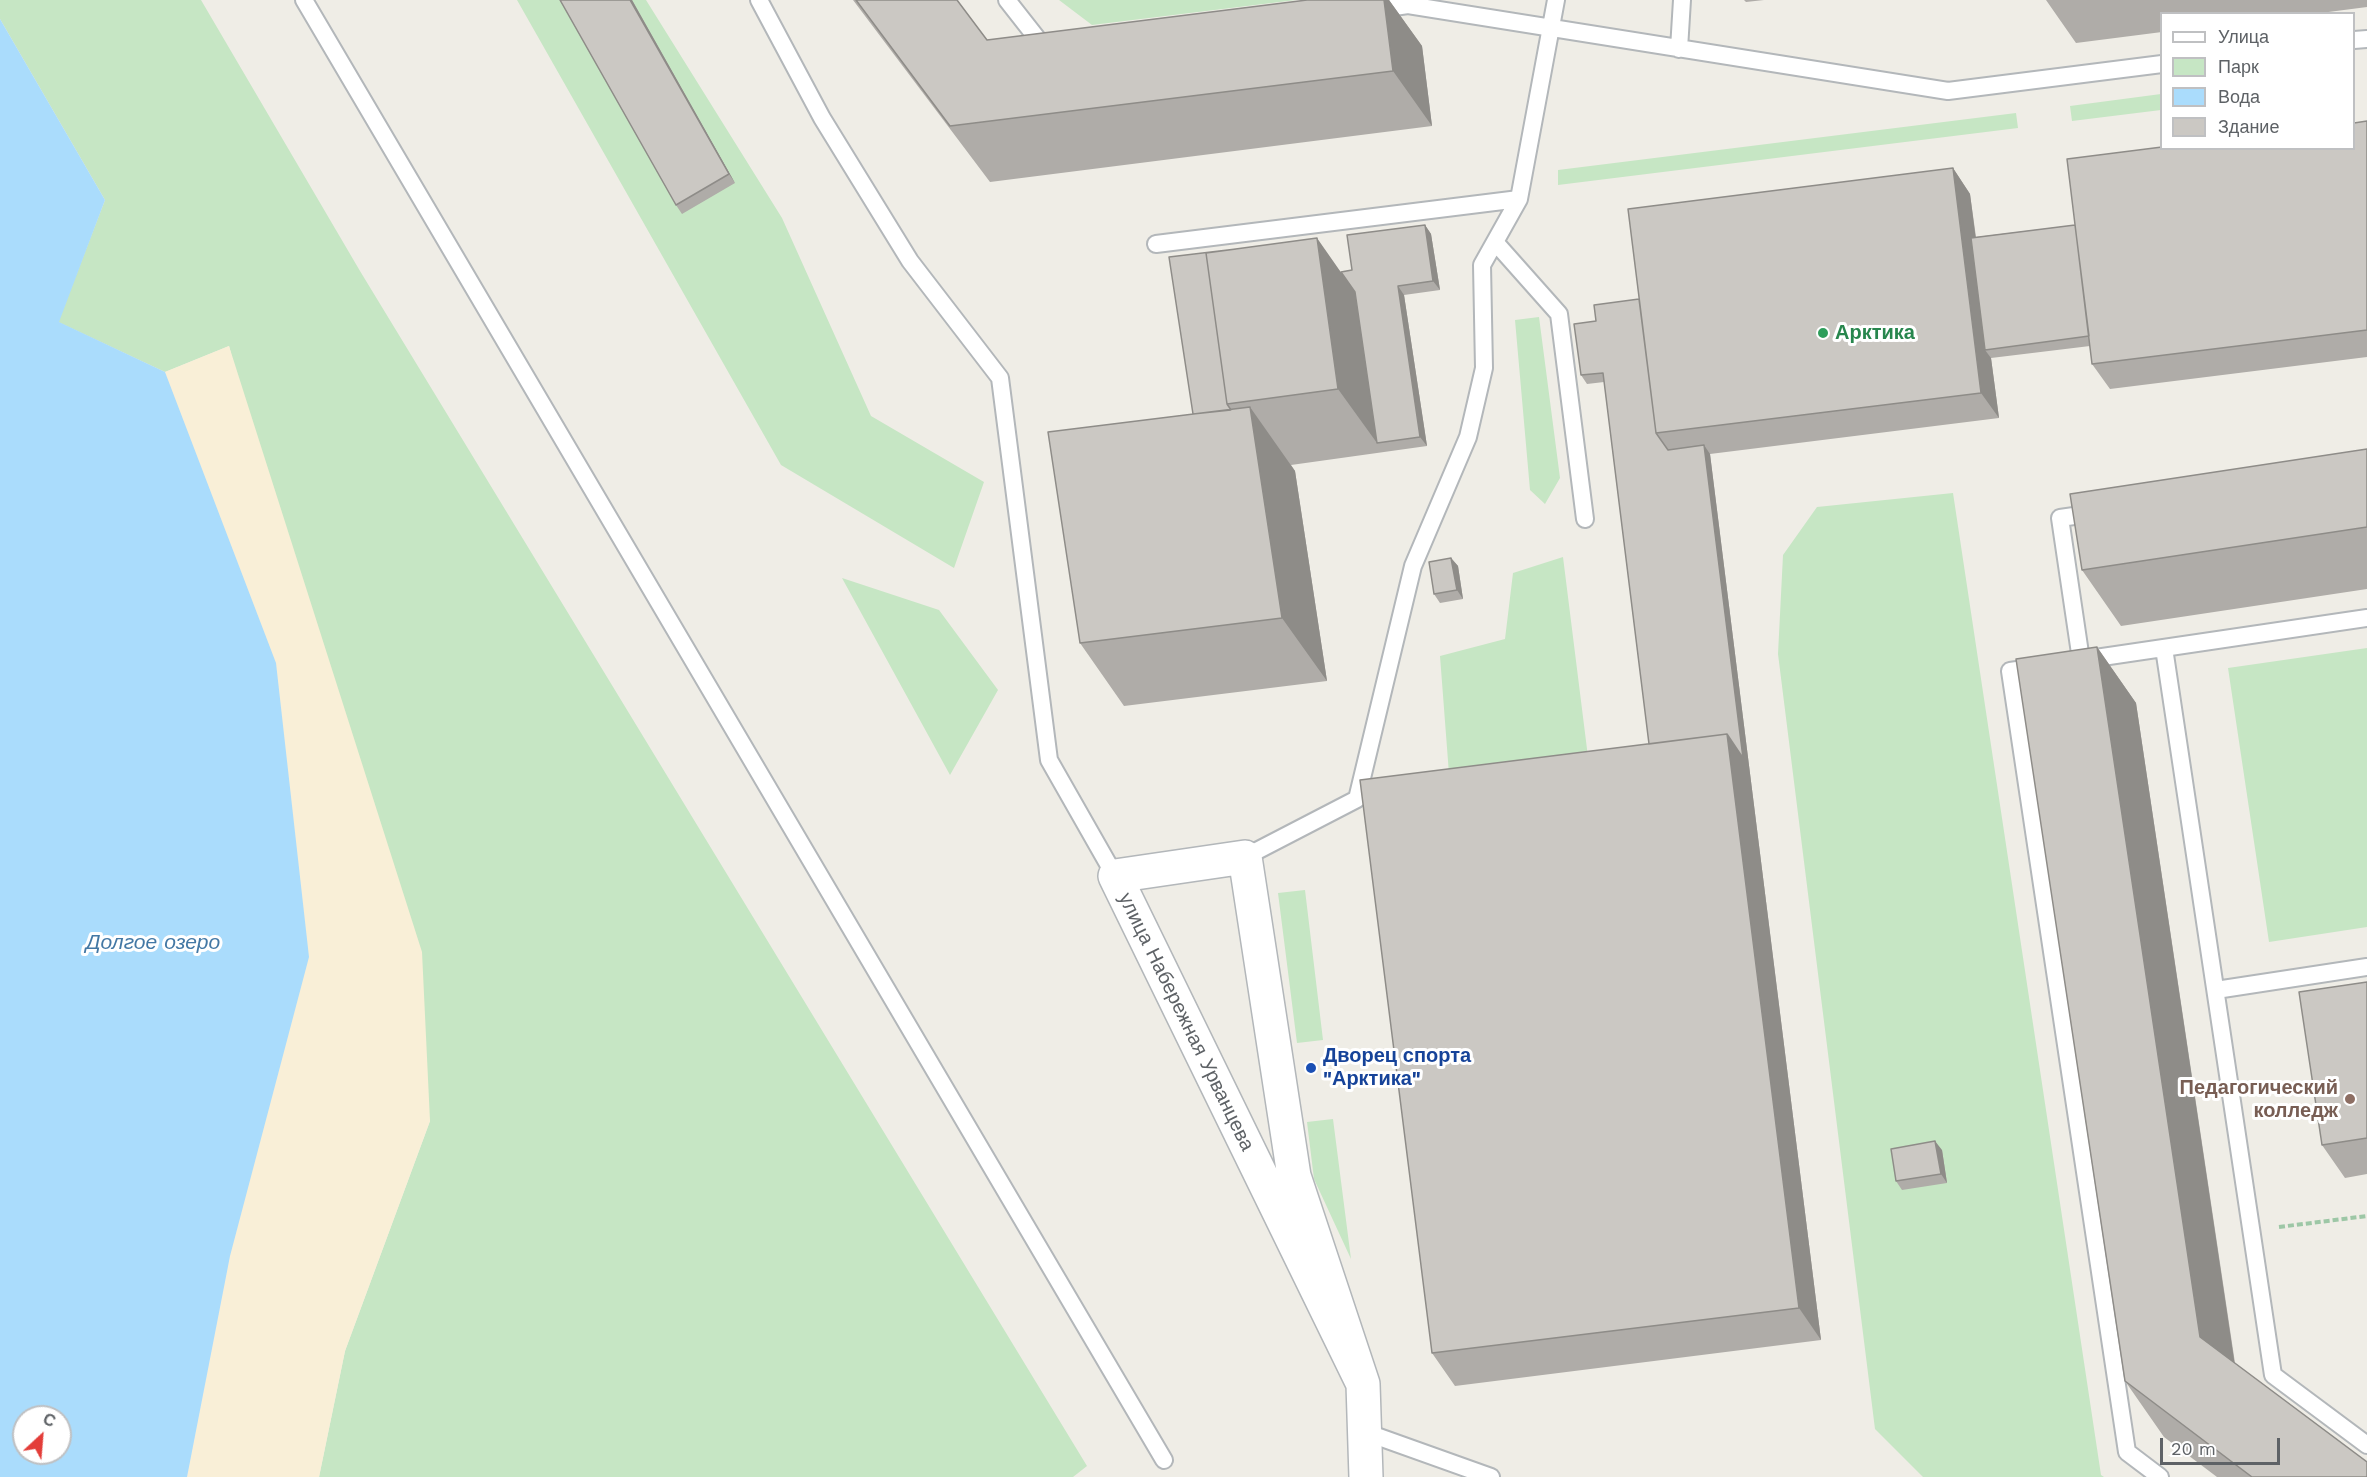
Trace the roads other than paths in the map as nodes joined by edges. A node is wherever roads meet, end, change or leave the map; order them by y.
1 (304, 0) edge
2 (759, 0) edge
3 (1007, 0) edge
4 (1556, 0) edge
5 (1682, 0) edge
6 (1361, 11) edge
7 (1550, 28) junction
8 (1069, 48) edge
9 (1679, 49) junction
10 (2160, 64) edge
11 (1518, 199) junction
12 (1495, 242) junction
13 (1156, 244) dead end
14 (2107, 511) edge
15 (1585, 519) dead end
16 (2367, 618) edge
17 (2164, 648) junction
18 (2081, 660) junction
19 (1245, 857) junction
20 (1115, 876) junction
21 (2367, 968) edge
22 (2216, 990) junction
23 (1363, 1384) junction
24 (1365, 1432) junction
25 (2367, 1444) edge
26 (1164, 1460) dead end
27 (1366, 1477) edge
28 (1491, 1477) edge
29 (2160, 1477) edge

1 - 26 lane
2 - 20 lane
3 - 8 lane
4 - 7 lane
5 - 9 lane
6 - 7 lane
7 - 9 lane
7 - 11 lane
9 - 10 lane
11 - 12 lane
11 - 13 lane
12 - 15 lane
12 - 19 lane
14 - 18 lane
16 - 17 lane
17 - 18 lane
17 - 22 lane
18 - 29 lane
19 - 20 street, улица Набережная Урванцева
19 - 23 street, улица Набережная Урванцева
20 - 23 street, улица Набережная Урванцева
21 - 22 lane
22 - 25 lane
23 - 24 street, улица Набережная Урванцева
24 - 27 street, улица Набережная Урванцева
24 - 28 lane

